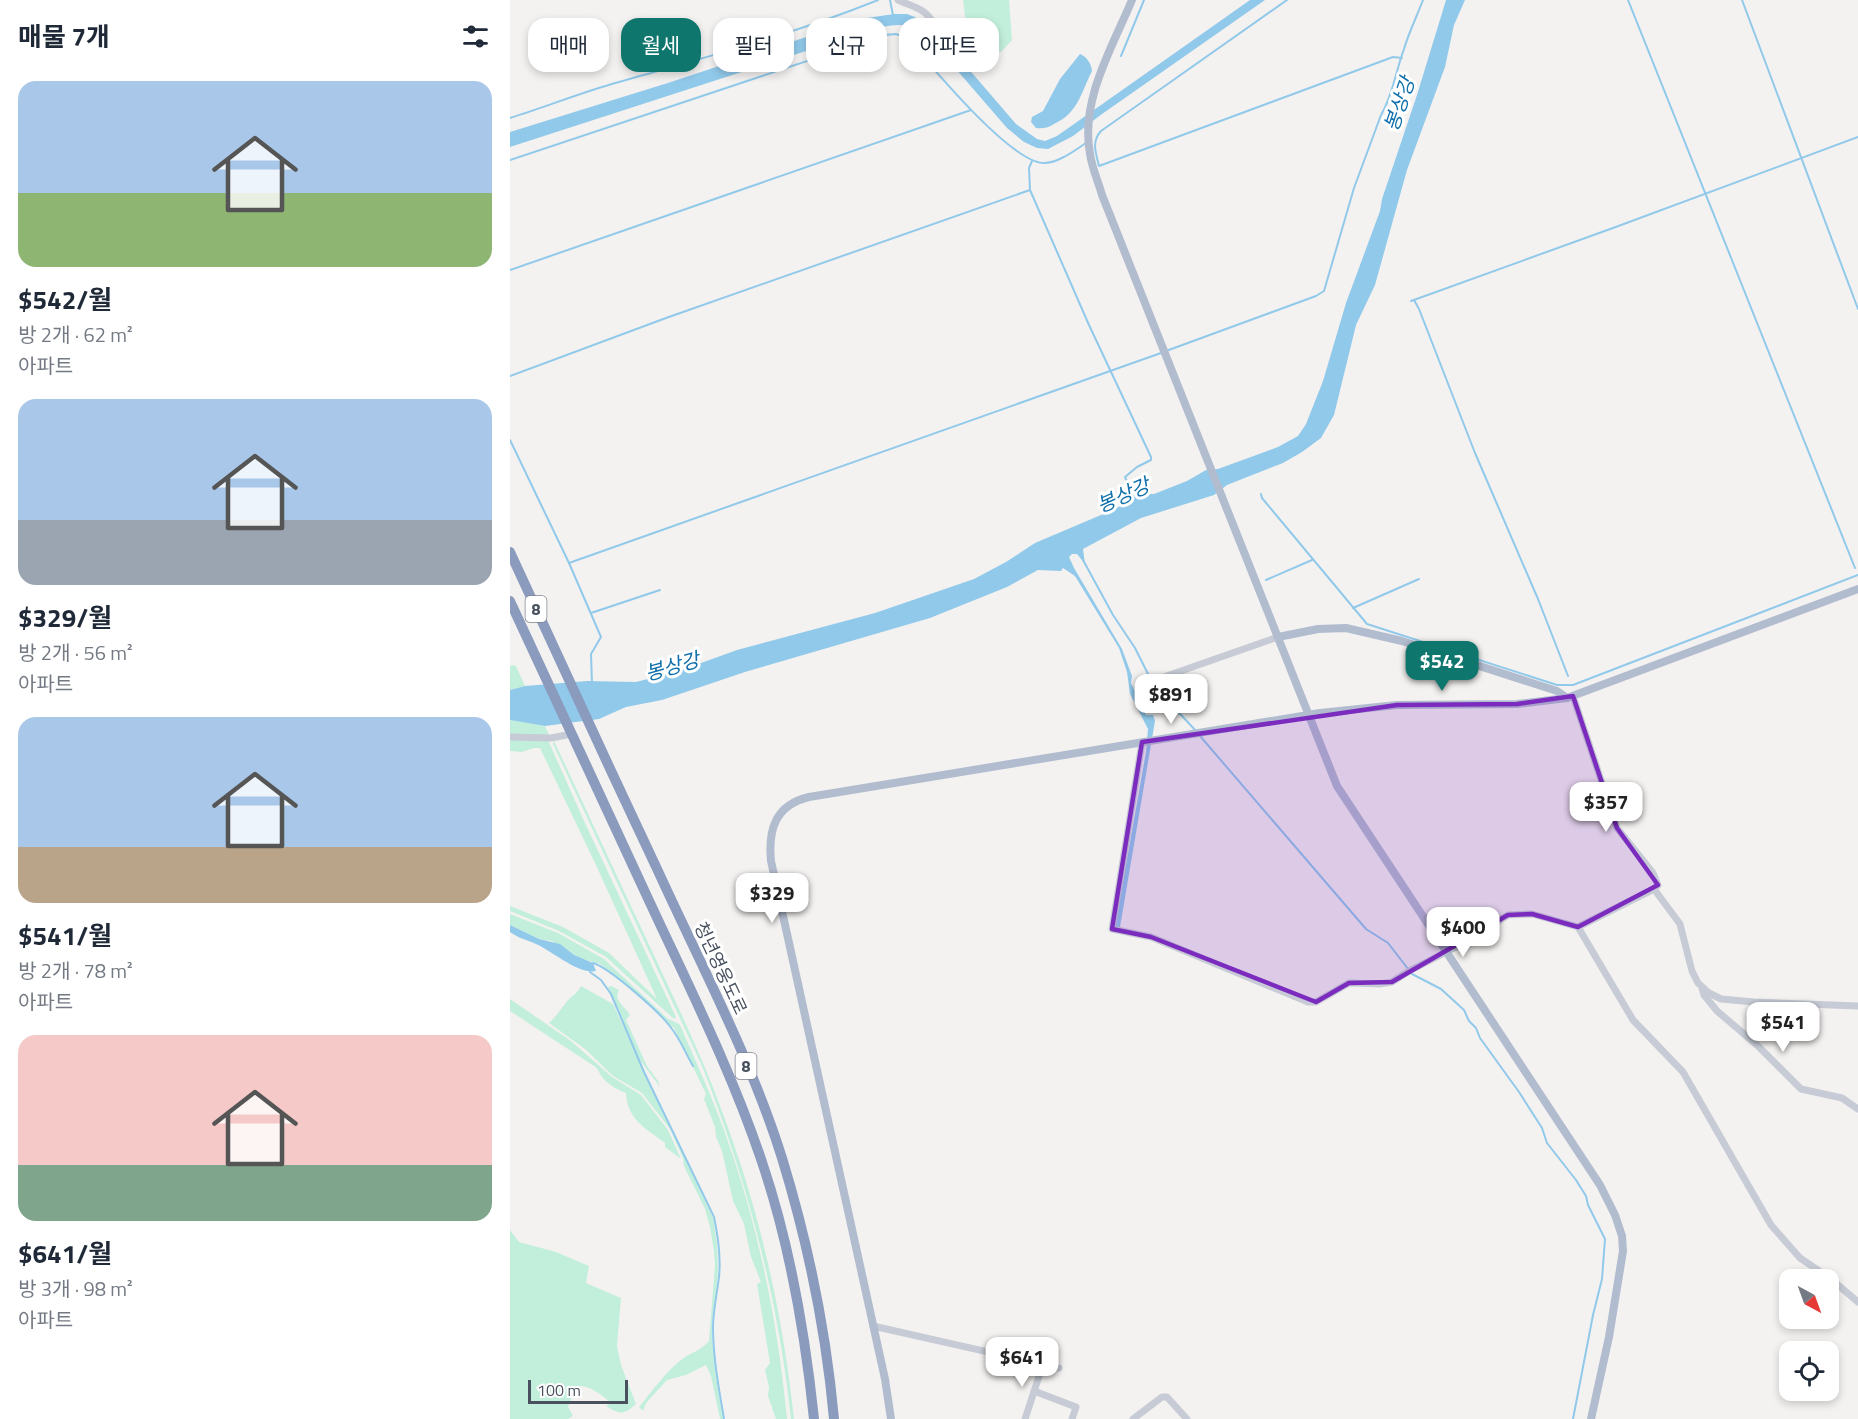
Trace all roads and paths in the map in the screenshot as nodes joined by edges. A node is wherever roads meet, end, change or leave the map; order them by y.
1 (898, 0) edge
2 (1132, 0) edge
3 (931, 18) edge
4 (510, 552) edge
5 (1858, 589) edge
6 (510, 601) edge
7 (1281, 644) junction
8 (1141, 685) dead end
9 (1570, 697) junction
10 (572, 734) junction
11 (510, 737) edge
12 (1143, 742) junction
13 (1654, 889) junction
14 (1578, 927) junction
15 (1447, 952) junction
16 (1702, 987) junction
17 (1858, 1005) edge
18 (1858, 1109) edge
19 (1858, 1302) edge
20 (873, 1326) junction
21 (1043, 1364) junction
22 (1059, 1368) dead end
23 (1034, 1391) junction
24 (814, 1419) edge
25 (834, 1419) edge
26 (891, 1419) edge
27 (1025, 1419) edge
28 (1072, 1419) edge
29 (1133, 1419) edge
30 (1187, 1419) edge
31 (1591, 1419) edge

1 - 3 street
2 - 7 main road
4 - 25 highway, 청년영웅도로 / 8
5 - 9 main road
6 - 10 highway, 청년영웅도로 / 8
7 - 8 street
7 - 9 main road
7 - 15 main road
9 - 12 main road
9 - 13 street
10 - 11 street
10 - 24 highway, 청년영웅도로 / 8
12 - 15 street
12 - 20 main road
13 - 14 street
13 - 16 street
14 - 15 street
14 - 19 street
15 - 31 main road
16 - 17 street
16 - 18 street
20 - 21 street
20 - 26 main road
21 - 22 street
21 - 23 street
23 - 27 street
23 - 28 street
29 - 30 street

